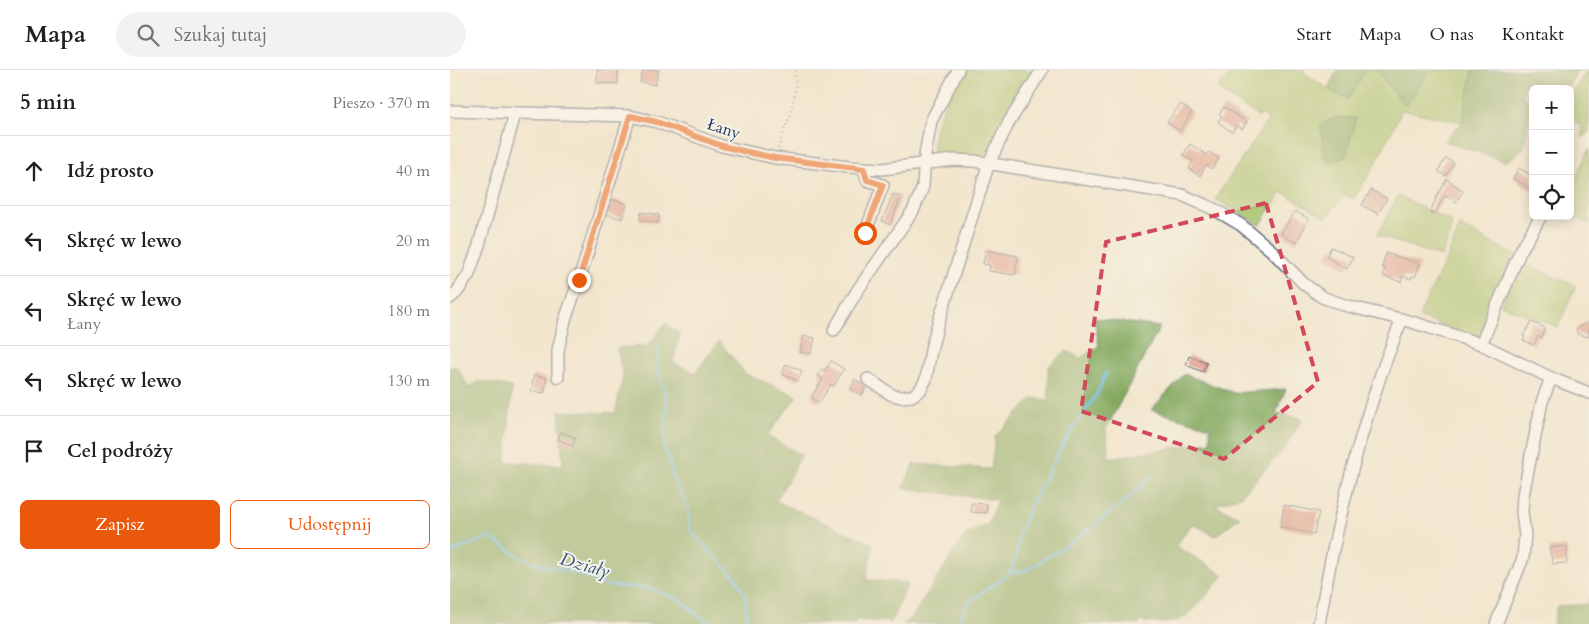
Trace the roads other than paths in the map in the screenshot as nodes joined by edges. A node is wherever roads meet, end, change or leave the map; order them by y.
1 (958, 70) edge
2 (1042, 70) edge
3 (450, 111) edge
4 (515, 114) junction
5 (630, 116) junction
6 (925, 163) junction
7 (989, 163) junction
8 (864, 169) junction
9 (1538, 220) edge
10 (865, 233) dead end
11 (450, 298) edge
12 (1402, 319) junction
13 (834, 330) dead end
14 (1481, 344) junction
15 (558, 377) dead end
16 (1551, 378) junction
17 (868, 379) dead end
18 (1589, 393) edge
19 (1319, 624) edge
20 (1496, 624) edge

1 - 6 street
2 - 7 street
3 - 4 street, Łany
4 - 5 street, Łany
4 - 11 street
5 - 8 street, Łany
5 - 15 street
6 - 7 street, Łany
6 - 8 street, Łany
6 - 13 street
7 - 12 street, Łany
7 - 17 street
8 - 10 street
9 - 14 street
12 - 14 street, Łany
12 - 19 street
14 - 16 street, Łany
16 - 18 street, Łany
16 - 20 street

